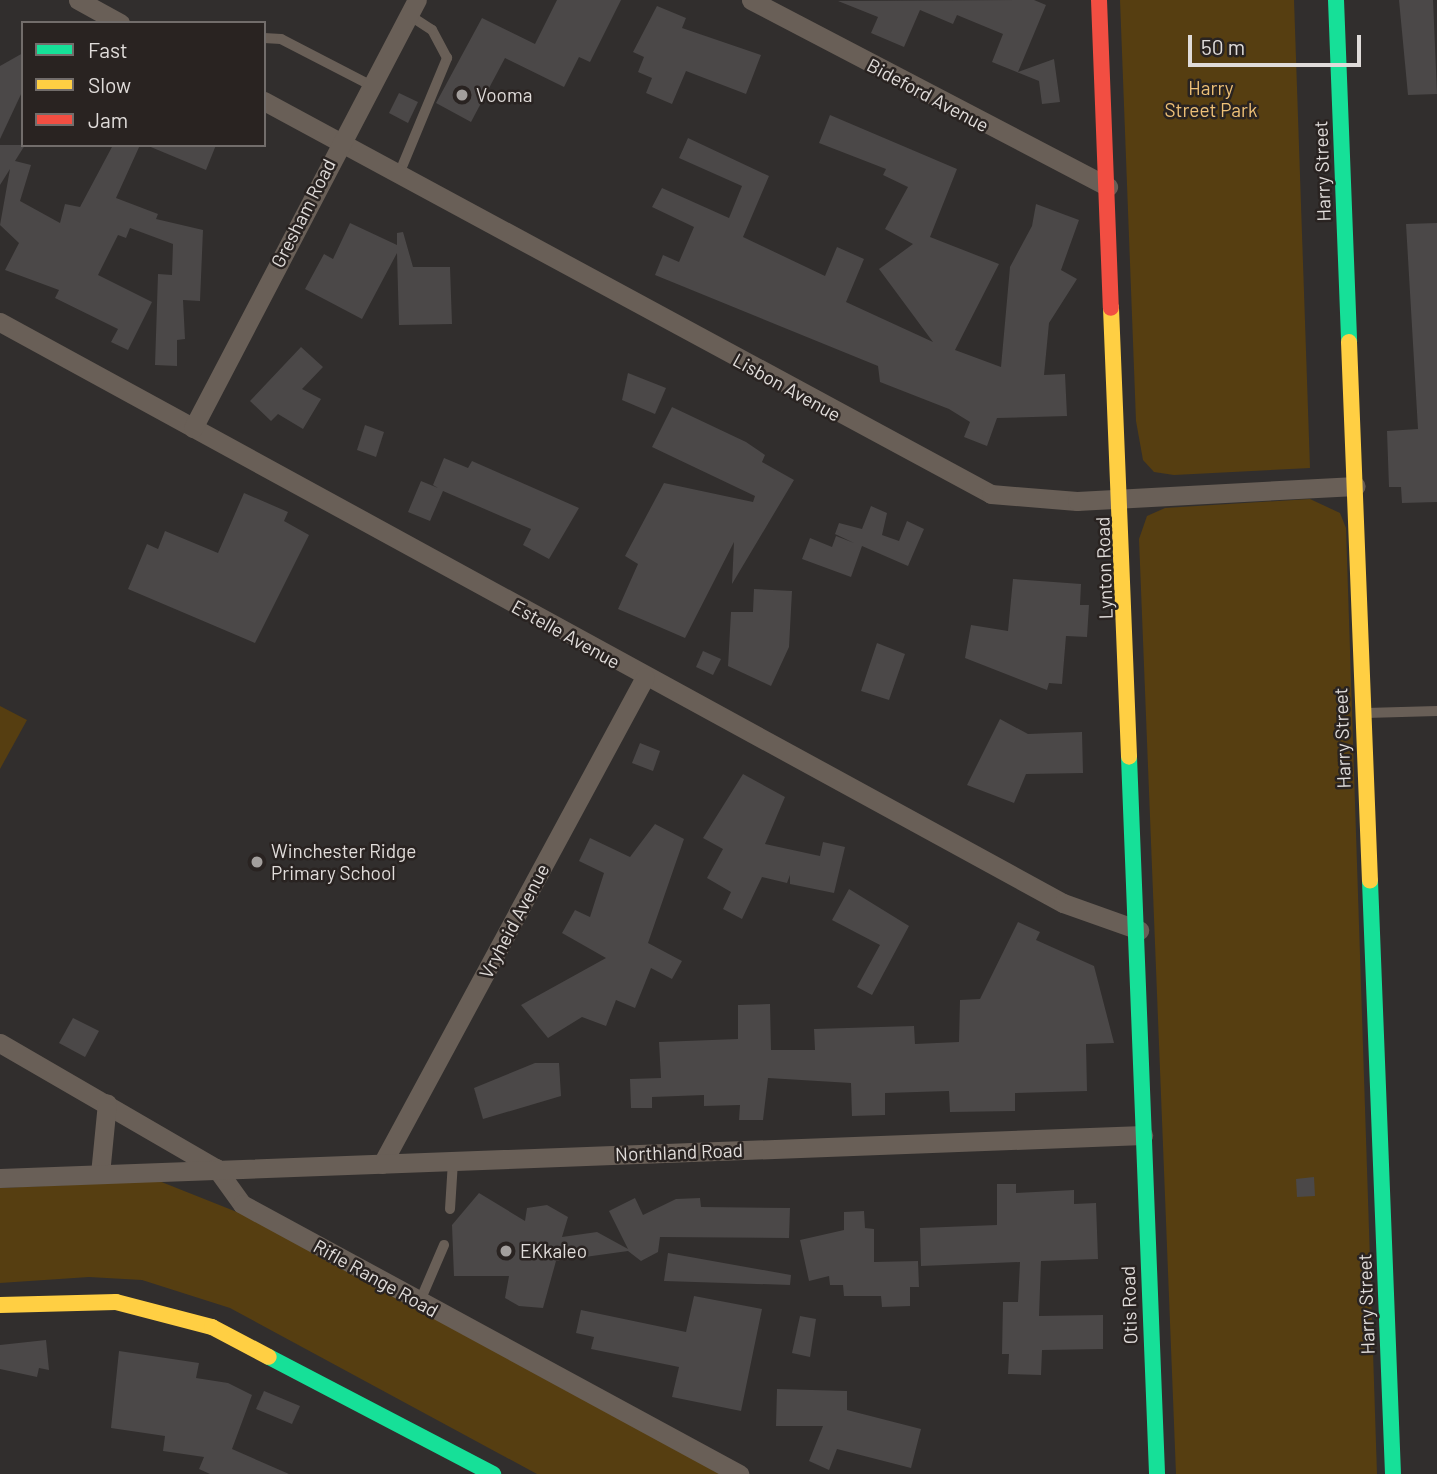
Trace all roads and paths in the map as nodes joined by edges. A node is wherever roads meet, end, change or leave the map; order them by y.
1 (78, 0) edge
2 (751, 0) edge
3 (1099, 0) edge
4 (1336, 0) edge
5 (413, 7) edge
6 (116, 21) edge
7 (266, 38) edge
8 (370, 85) junction
9 (266, 103) edge
10 (339, 142) junction
11 (399, 175) junction
12 (1108, 187) junction
13 (0, 322) edge
14 (193, 428) junction
15 (1356, 486) junction
16 (1122, 499) junction
17 (645, 677) junction
18 (1437, 711) edge
19 (1362, 713) junction
20 (1139, 930) junction
21 (0, 1043) edge
22 (107, 1102) junction
23 (1143, 1135) junction
24 (453, 1161) junction
25 (382, 1164) junction
26 (216, 1168) junction
27 (100, 1174) junction
28 (0, 1178) edge
29 (450, 1209) dead end
30 (444, 1245) dead end
31 (420, 1302) junction
32 (0, 1305) edge
33 (493, 1474) edge
34 (739, 1474) edge
35 (1157, 1474) edge
36 (1393, 1474) edge

1 - 6 street
2 - 12 street, Bideford Avenue
3 - 12 street, Lynton Road
4 - 15 street, Harry Street
5 - 8 street, Gresham Road
5 - 11 lane
7 - 8 lane
8 - 10 street, Gresham Road
9 - 10 street, Lisbon Avenue
10 - 11 street, Lisbon Avenue
10 - 14 street, Gresham Road
11 - 16 street, Lisbon Avenue
12 - 16 street, Lynton Road
13 - 14 street, Estelle Avenue
14 - 17 street, Estelle Avenue
15 - 16 street, Lisbon Avenue
15 - 19 street, Harry Street
16 - 20 street, Lynton Road
17 - 20 street, Estelle Avenue
17 - 25 street, Vryheid Avenue
18 - 19 lane
19 - 36 street, Harry Street
20 - 23 street, Lynton Road
21 - 22 street
22 - 26 street
22 - 27 street
23 - 24 street, Northland Road
23 - 35 street, Otis Road
24 - 25 street, Northland Road
24 - 29 lane
25 - 26 street, Northland Road
26 - 27 street
26 - 31 street, Rifle Range Road
27 - 28 street
30 - 31 lane
31 - 34 street, Rifle Range Road
32 - 33 street

